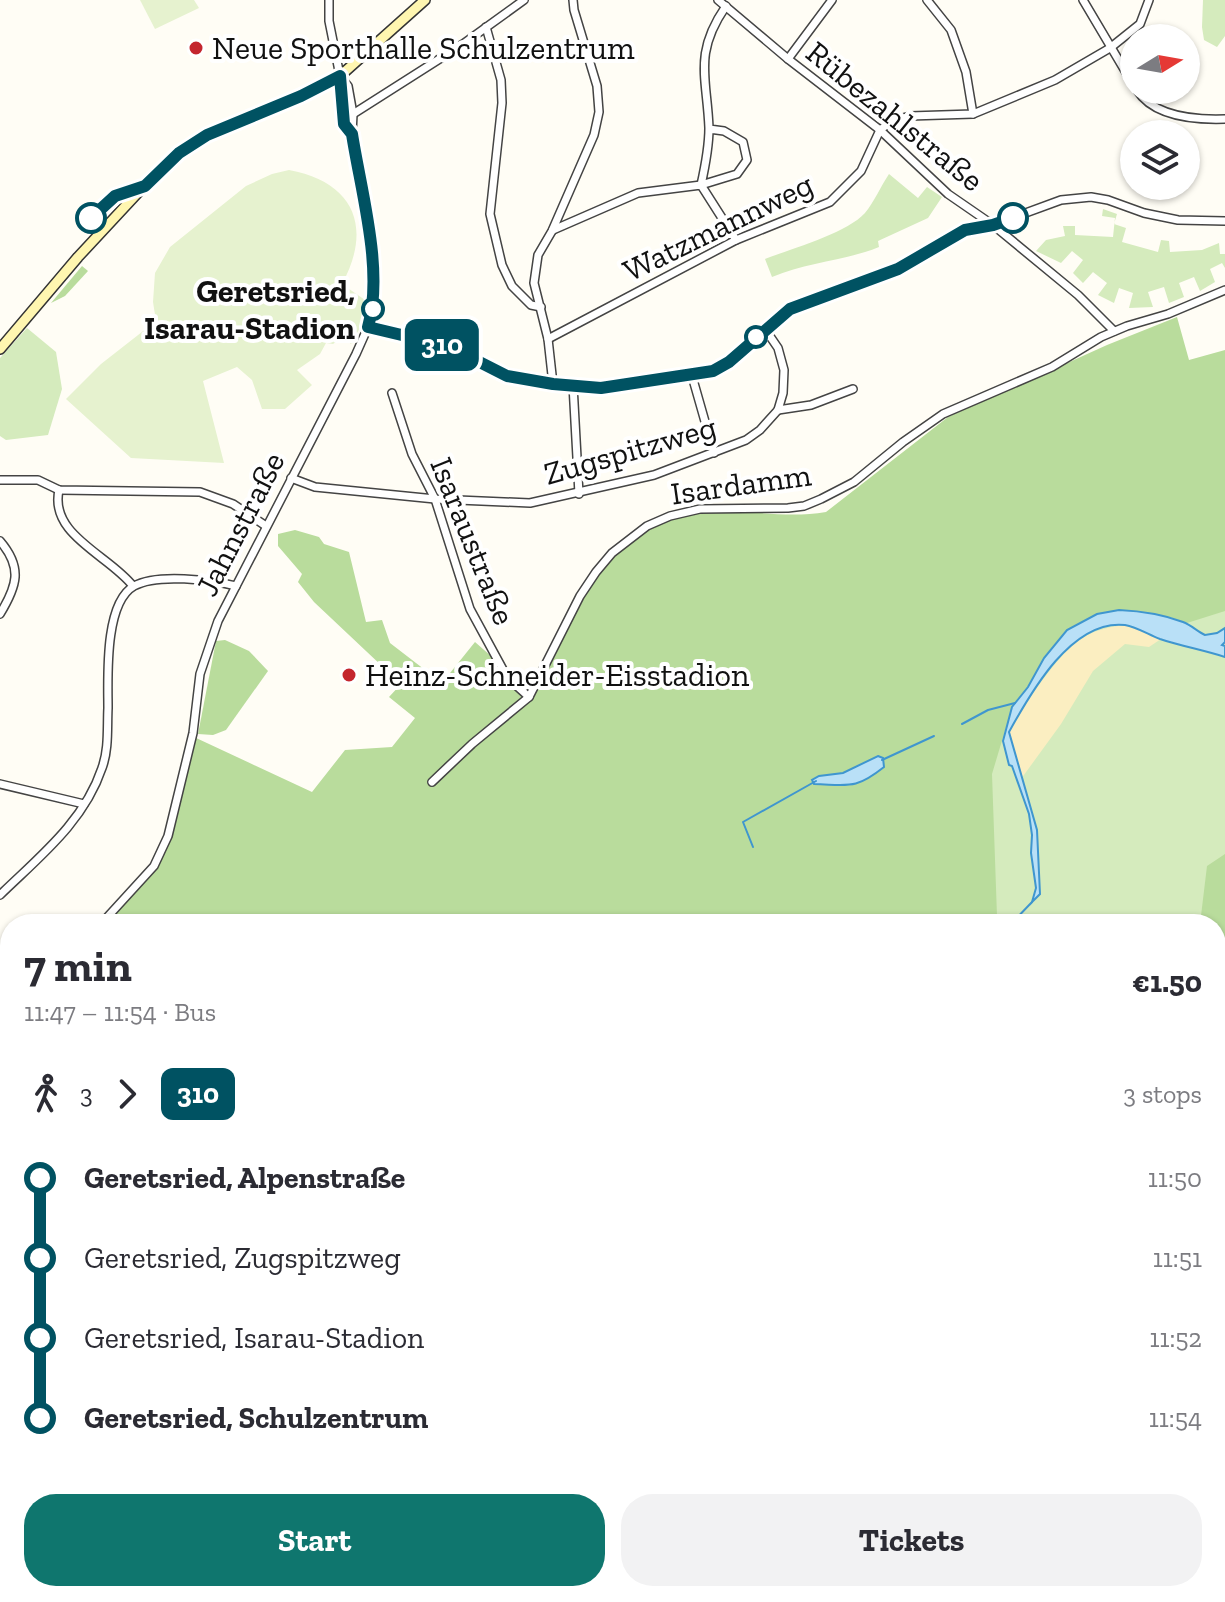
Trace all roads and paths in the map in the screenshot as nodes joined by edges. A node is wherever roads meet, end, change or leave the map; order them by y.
1 (329, 0) edge
2 (425, 0) edge
3 (524, 0) edge
4 (573, 0) edge
5 (718, 0) edge
6 (832, 0) edge
7 (927, 0) edge
8 (1083, 0) edge
9 (1149, 0) edge
10 (726, 6) junction
11 (486, 27) junction
12 (1110, 48) junction
13 (788, 59) junction
14 (1120, 64) edge
15 (340, 76) junction
16 (1149, 104) edge
17 (353, 114) junction
18 (973, 114) junction
19 (1225, 119) edge
20 (709, 129) junction
21 (880, 130) junction
22 (352, 134) junction
23 (701, 185) junction
24 (1225, 221) edge
25 (993, 225) junction
26 (552, 231) junction
27 (736, 240) junction
28 (1225, 290) edge
29 (541, 307) junction
30 (368, 327) junction
31 (765, 329) junction
32 (1114, 331) junction
33 (548, 339) junction
34 (0, 349) edge
35 (692, 376) junction
36 (553, 384) junction
37 (573, 385) junction
38 (853, 389) dead end
39 (392, 393) dead end
40 (778, 410) junction
41 (714, 453) junction
42 (291, 478) junction
43 (0, 480) edge
44 (59, 490) junction
45 (579, 494) junction
46 (435, 499) junction
47 (266, 526) junction
48 (0, 541) edge
49 (133, 586) junction
50 (236, 586) junction
51 (0, 614) edge
52 (529, 697) junction
53 (432, 782) dead end
54 (0, 784) edge
55 (84, 804) junction
56 (0, 895) edge
57 (110, 914) edge

1 - 15 street, Jahnstraße
2 - 15 street
3 - 11 street
4 - 26 street
5 - 10 street, Rübezahlstraße
6 - 13 street
7 - 18 street
8 - 12 street
9 - 12 street
10 - 13 street, Rübezahlstraße
10 - 20 street
11 - 17 street
11 - 29 street
12 - 14 street
12 - 18 street
13 - 21 street, Rübezahlstraße
15 - 17 street, Jahnstraße
15 - 22 street, Jahnstraße
15 - 34 street
16 - 19 street
17 - 22 street, Jahnstraße
18 - 21 street
20 - 23 street
20 - 23 street
21 - 25 street, Rübezahlstraße
21 - 27 street, Watzmannweg
22 - 30 street, Jahnstraße
23 - 26 street
23 - 27 street
24 - 25 street
25 - 31 street
25 - 32 street, Rübezahlstraße
26 - 29 street
27 - 33 street, Watzmannweg
28 - 32 street, Isardamm
29 - 33 street
30 - 36 street
30 - 42 street, Jahnstraße
31 - 35 street
31 - 40 street
32 - 52 street, Isardamm
33 - 36 street
35 - 37 street
35 - 41 street
36 - 37 street
37 - 45 street
38 - 40 street
39 - 46 street, Isaraustraße
40 - 41 street, Zugspitzweg
41 - 45 street, Zugspitzweg
42 - 46 street, Zugspitzweg
42 - 47 street, Jahnstraße
43 - 44 street
44 - 47 street
44 - 49 street
45 - 46 street, Zugspitzweg
46 - 52 street, Isaraustraße
47 - 50 street, Jahnstraße
48 - 51 street
49 - 50 street
49 - 55 street
50 - 57 street, Jahnstraße
52 - 53 street, Isardamm
54 - 55 street
55 - 56 street

